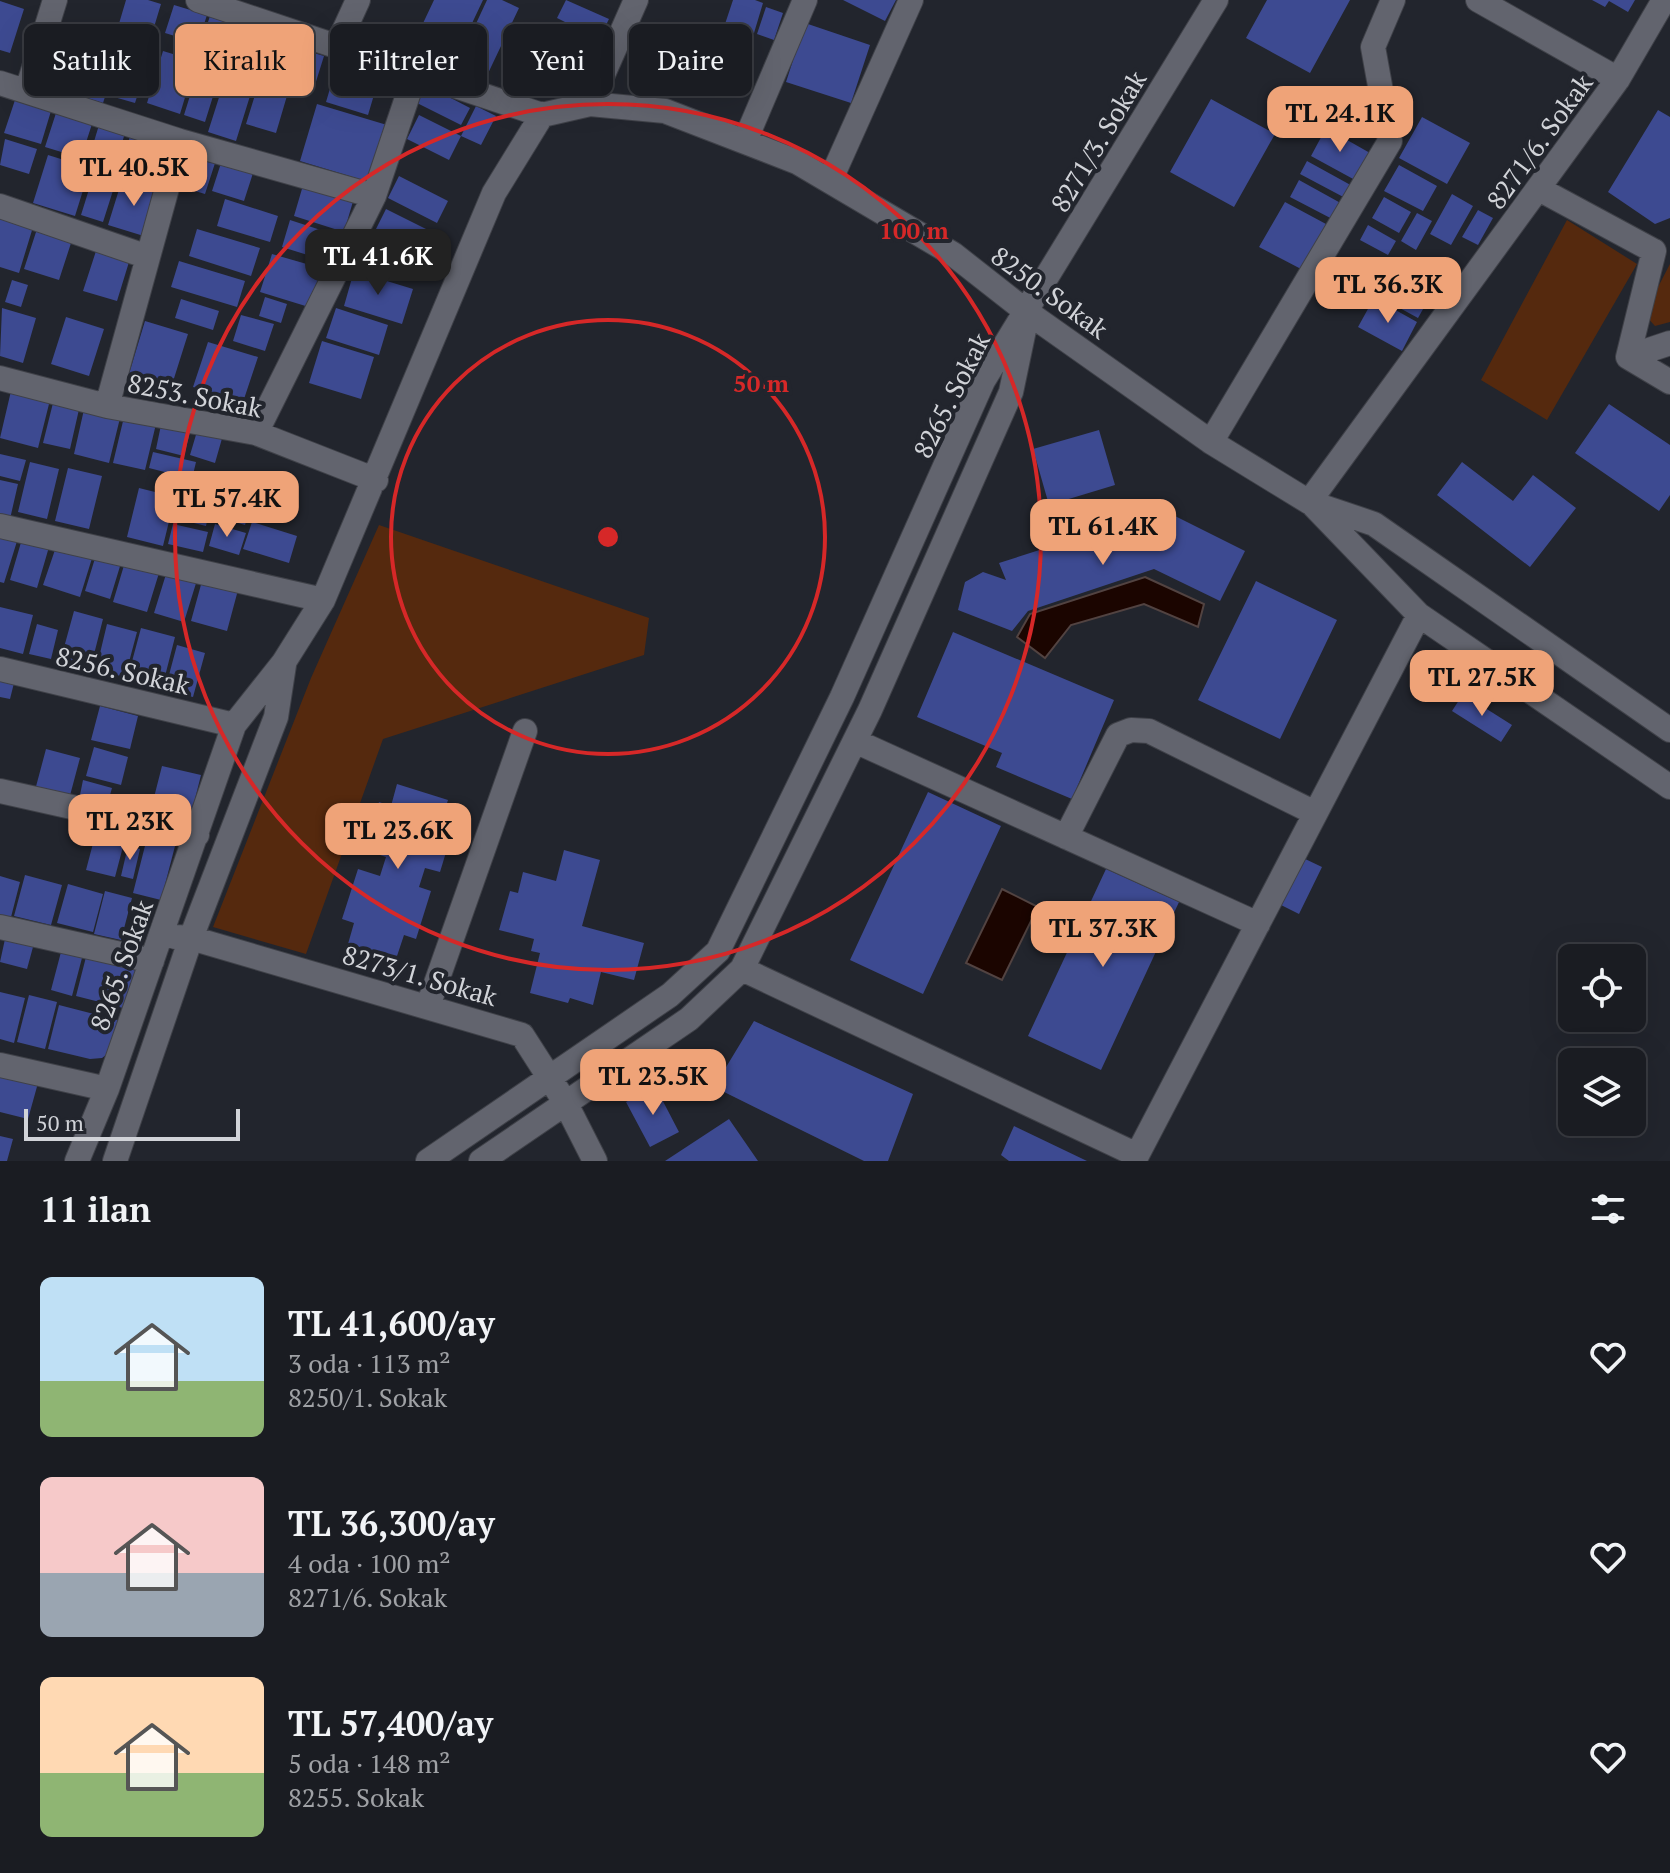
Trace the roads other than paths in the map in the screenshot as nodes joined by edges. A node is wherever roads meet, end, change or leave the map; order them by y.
1 (55, 0) edge
2 (198, 0) edge
3 (358, 0) edge
4 (636, 0) edge
5 (805, 0) edge
6 (911, 0) edge
7 (1216, 0) edge
8 (1393, 0) edge
9 (1478, 0) edge
10 (1664, 0) edge
11 (48, 24) edge
12 (347, 24) edge
13 (330, 44) edge
14 (1618, 79) junction
15 (0, 83) edge
16 (24, 89) edge
17 (45, 96) edge
18 (408, 96) edge
19 (487, 96) edge
20 (590, 104) junction
21 (542, 115) junction
22 (180, 141) junction
23 (745, 141) junction
24 (830, 181) junction
25 (1539, 189) junction
26 (374, 196) junction
27 (0, 206) edge
28 (1662, 249) edge
29 (148, 257) junction
30 (1027, 312) junction
31 (1670, 343) edge
32 (1628, 357) junction
33 (0, 378) edge
34 (1670, 382) edge
35 (107, 406) junction
36 (256, 433) junction
37 (1211, 442) junction
38 (376, 480) junction
39 (1309, 502) junction
40 (0, 526) edge
41 (323, 600) junction
42 (1419, 615) junction
43 (284, 662) junction
44 (0, 669) edge
45 (234, 725) junction
46 (1670, 730) edge
47 (525, 731) dead end
48 (855, 741) junction
49 (1670, 787) edge
50 (0, 791) edge
51 (1315, 813) junction
52 (197, 835) junction
53 (1066, 837) junction
54 (1258, 924) junction
55 (0, 927) edge
56 (161, 936) junction
57 (191, 938) junction
58 (152, 961) junction
59 (742, 969) junction
60 (428, 1006) junction
61 (0, 1065) edge
62 (549, 1076) junction
63 (107, 1089) junction
64 (565, 1102) junction
65 (1136, 1158) edge
66 (77, 1161) edge
67 (115, 1161) edge
68 (428, 1161) edge
69 (481, 1161) edge
70 (595, 1161) edge

1 - 11 street
2 - 13 street
3 - 12 street
4 - 20 street
5 - 23 street
6 - 24 street
7 - 30 street, 8271/3. Sokak
8 - 37 street
9 - 14 street
10 - 14 street, 8271/6. Sokak
14 - 25 street, 8271/6. Sokak
15 - 16 street
17 - 22 street
18 - 26 street
19 - 21 street
20 - 21 street, 8250. Sokak
20 - 23 street, 8250. Sokak
21 - 38 street, 8265. Sokak
22 - 26 street
22 - 29 street
23 - 24 street, 8250. Sokak
24 - 30 street, 8250. Sokak
25 - 28 street
25 - 39 street, 8271/6. Sokak
26 - 36 street
27 - 29 street
28 - 32 street
29 - 35 street
30 - 37 street, 8250. Sokak
30 - 48 street, 8265. Sokak
30 - 62 street, 8265. Sokak
31 - 32 street
32 - 34 street
33 - 35 street, 8253. Sokak
35 - 36 street, 8253. Sokak
36 - 38 street, 8253. Sokak
37 - 39 street, 8250. Sokak
38 - 41 street, 8265. Sokak
39 - 42 street, 8250. Sokak
39 - 46 street, 8250. Sokak
40 - 41 street
41 - 43 street, 8265. Sokak
42 - 49 street, 8250. Sokak
42 - 51 street
43 - 45 street, 8265. Sokak
43 - 57 street, 8265. Sokak
44 - 45 street, 8256. Sokak
45 - 52 street, 8265. Sokak
47 - 60 street
48 - 53 street
48 - 59 street, 8265. Sokak
50 - 52 street
51 - 53 street
51 - 54 street
52 - 56 street, 8265. Sokak
53 - 54 street
54 - 65 street
55 - 58 street
56 - 57 street, 8273/1. Sokak
56 - 58 street, 8265. Sokak
57 - 60 street, 8273/1. Sokak
57 - 67 street, 8265. Sokak
58 - 63 street, 8265. Sokak
59 - 64 street, 8265. Sokak
59 - 65 street
60 - 62 street, 8273/1. Sokak
61 - 63 street
62 - 64 street, 8273/1. Sokak
62 - 68 street, 8265. Sokak
63 - 66 street, 8265. Sokak
64 - 69 street, 8265. Sokak
64 - 70 street, 8273/1. Sokak

